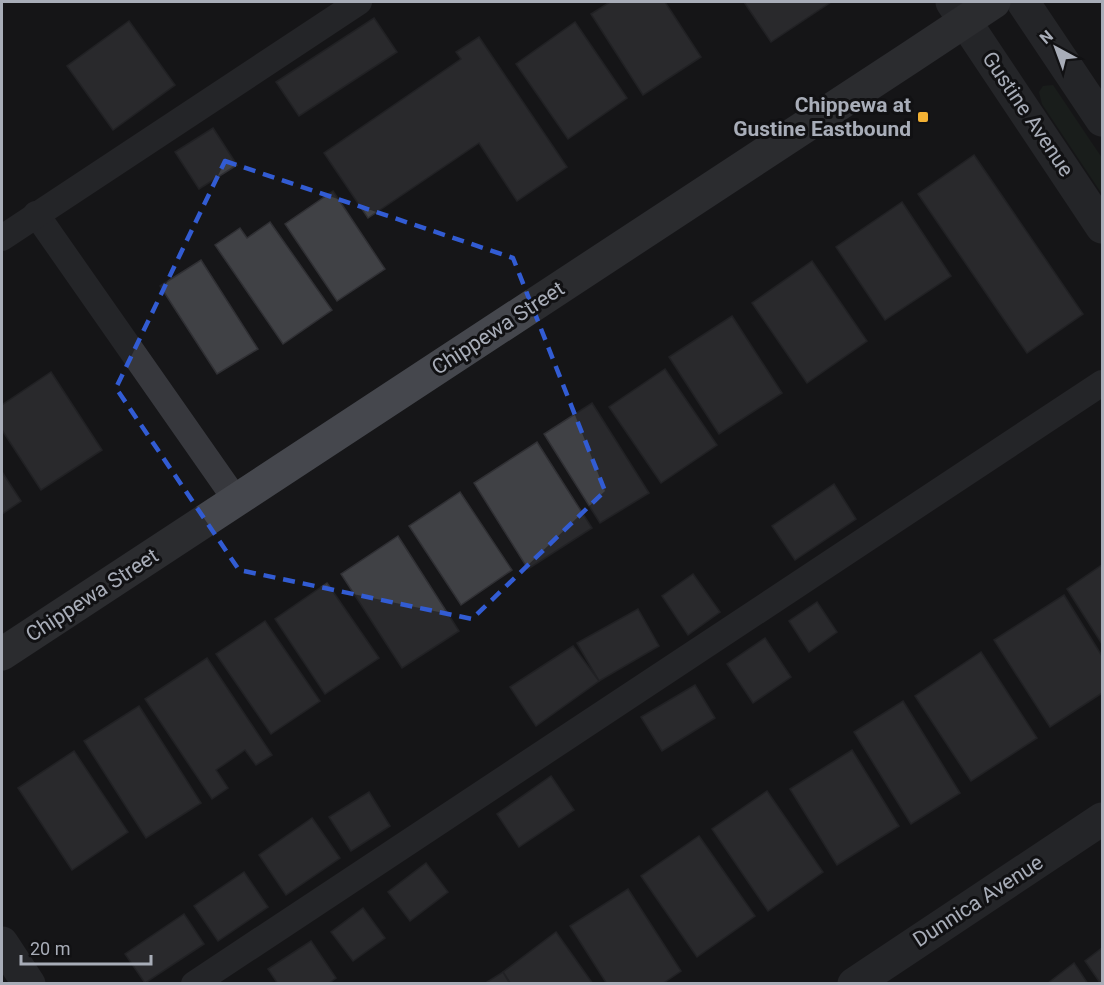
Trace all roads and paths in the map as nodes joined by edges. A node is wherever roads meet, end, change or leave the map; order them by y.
1 (359, 2) edge
2 (994, 2) edge
3 (1023, 2) edge
4 (959, 11) edge
5 (1102, 120) edge
6 (36, 214) junction
7 (1102, 227) edge
8 (2, 238) edge
9 (1102, 383) edge
10 (236, 500) junction
11 (2, 654) edge
12 (1102, 819) edge
13 (2, 943) edge
14 (29, 984) edge
15 (194, 984) edge
16 (854, 984) edge

1 - 6 lane
2 - 4 main road, Chippewa Street
3 - 5 street
4 - 7 street, Gustine Avenue
4 - 10 main road, Chippewa Street
6 - 8 lane
6 - 10 lane
9 - 15 lane
10 - 11 main road, Chippewa Street
12 - 16 street, Dunnica Avenue
13 - 14 street

